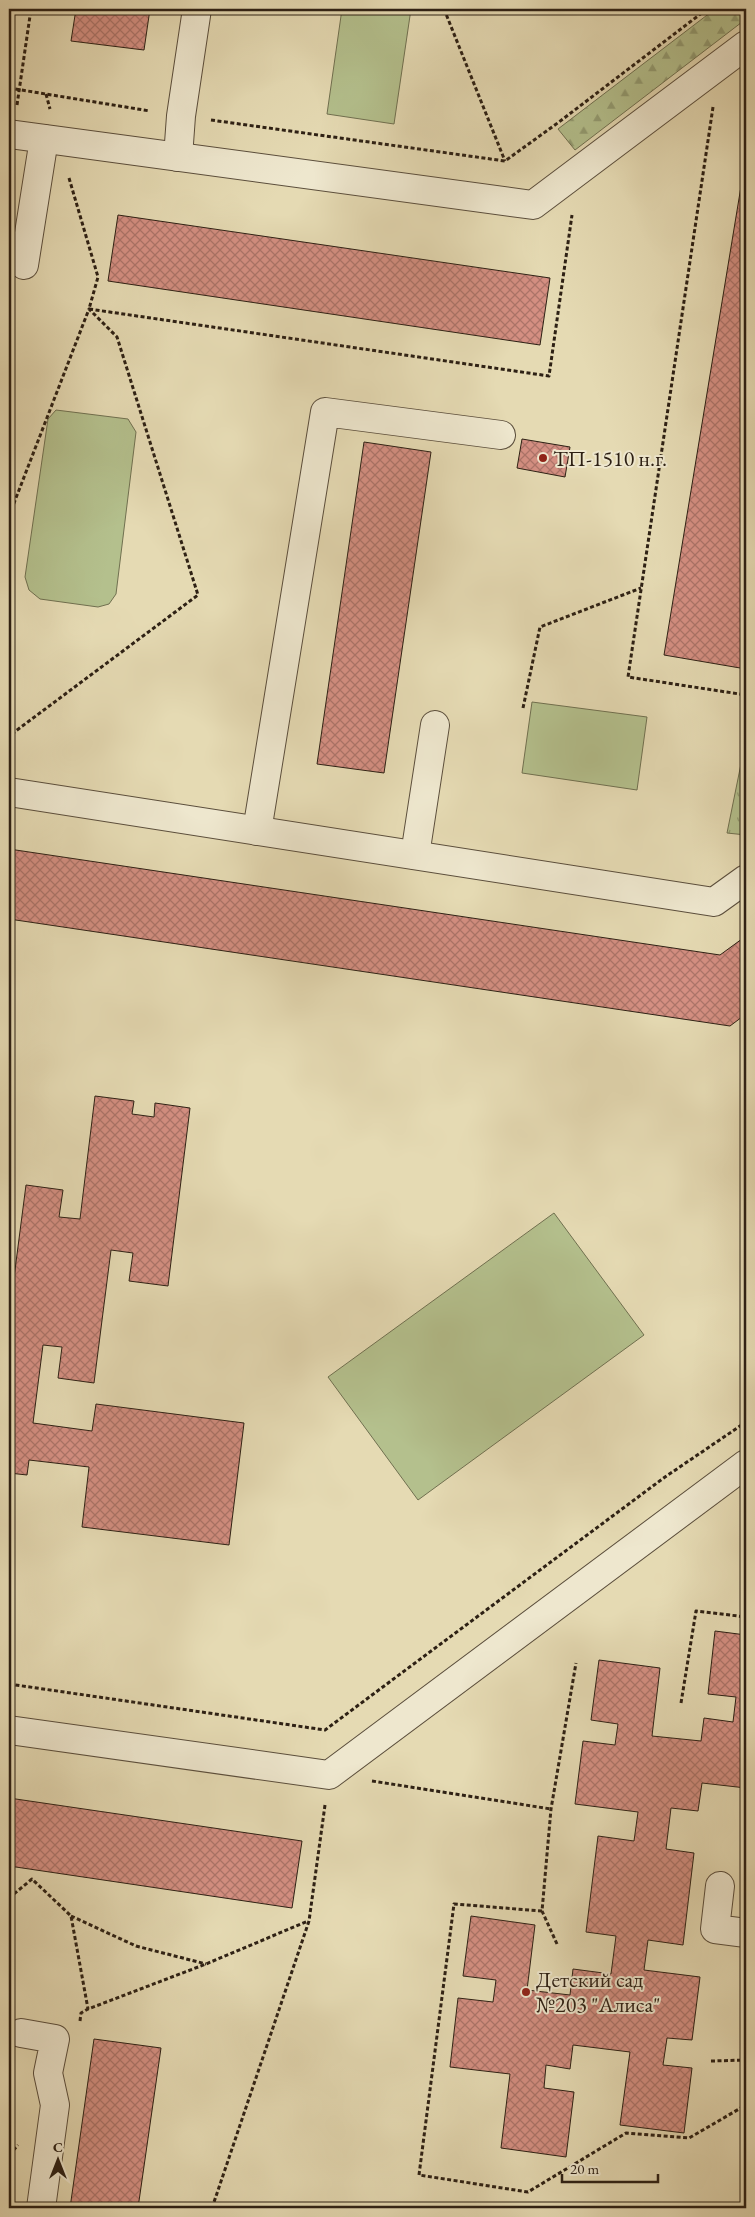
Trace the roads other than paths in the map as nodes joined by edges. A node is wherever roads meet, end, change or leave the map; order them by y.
1 (197, 9) edge
2 (746, 45) edge
3 (11, 135) edge
4 (51, 140) junction
5 (178, 157) junction
6 (24, 265) dead end
7 (501, 436) dead end
8 (435, 725) dead end
9 (9, 792) edge
10 (257, 831) junction
11 (416, 855) junction
12 (746, 879) edge
13 (746, 1464) edge
14 (9, 1730) edge
15 (720, 1886) dead end
16 (746, 1933) edge
17 (21, 2033) dead end
18 (41, 2208) edge

1 - 5 lane
2 - 5 lane
3 - 4 lane
4 - 5 lane
4 - 6 lane
7 - 10 lane
8 - 11 lane
9 - 10 lane
10 - 11 lane
11 - 12 lane
13 - 14 lane
15 - 16 lane
17 - 18 lane

